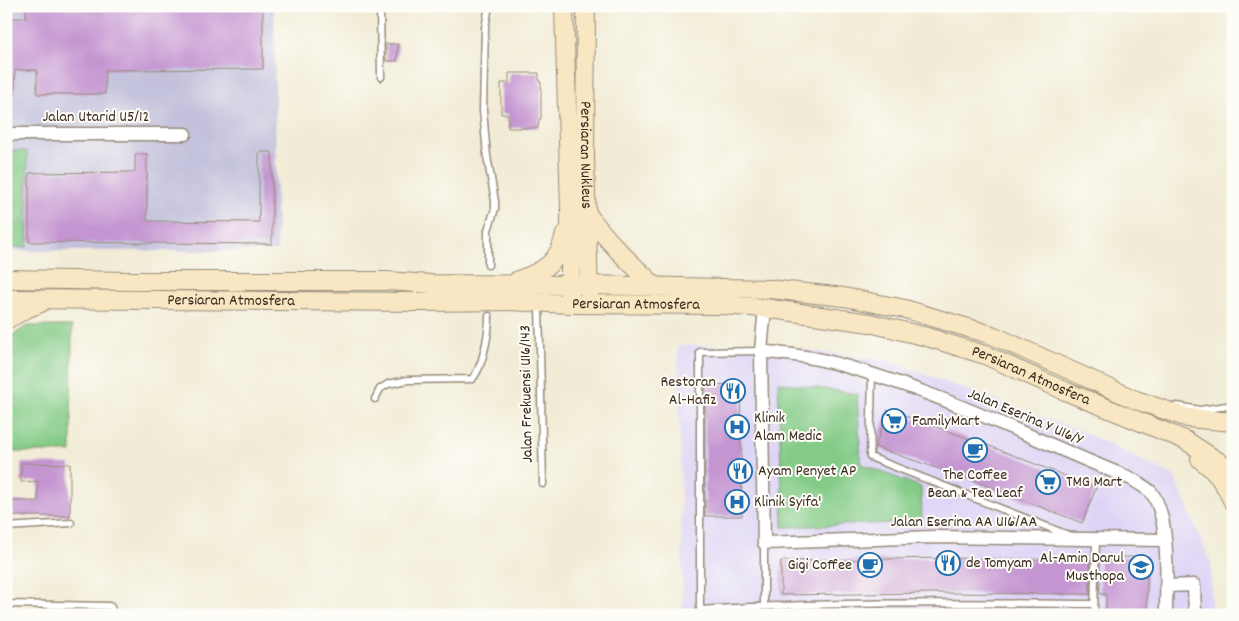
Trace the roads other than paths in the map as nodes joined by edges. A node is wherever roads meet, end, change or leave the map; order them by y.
1 (380, 6) edge
2 (489, 6) edge
3 (564, 6) edge
4 (586, 6) edge
5 (382, 77) dead end
6 (6, 134) edge
7 (185, 134) dead end
8 (578, 212) junction
9 (488, 265) dead end
10 (6, 279) edge
11 (508, 283) junction
12 (569, 285) junction
13 (588, 285) junction
14 (656, 286) junction
15 (6, 299) edge
16 (51, 300) junction
17 (539, 302) junction
18 (570, 304) junction
19 (589, 304) junction
20 (765, 308) junction
21 (490, 316) dead end
22 (6, 320) edge
23 (761, 351) junction
24 (872, 374) junction
25 (375, 399) dead end
26 (1136, 400) junction
27 (1233, 405) edge
28 (1116, 412) junction
29 (1233, 422) edge
30 (1233, 470) edge
31 (543, 484) dead end
32 (1233, 502) edge
33 (71, 523) dead end
34 (6, 527) edge
35 (1079, 539) junction
36 (1096, 539) junction
37 (1165, 540) junction
38 (764, 543) junction
39 (1166, 586) junction
40 (6, 604) edge
41 (1094, 604) junction
42 (764, 606) junction
43 (113, 615) edge
44 (1094, 615) edge
45 (1166, 615) edge
46 (1195, 615) edge

1 - 5 lane
2 - 9 lane
3 - 8 street, Persiaran Nukleus
4 - 8 street, Persiaran Nukleus
6 - 7 street, Jalan Utarid U5/12
8 - 11 street
8 - 12 street, Persiaran Nukleus
8 - 13 street, Persiaran Nukleus
8 - 14 street
10 - 11 street, Persiaran Atmosfera
11 - 12 street, Persiaran Atmosfera
12 - 13 street, Persiaran Atmosfera
12 - 18 street, Persiaran Nukleus
13 - 14 street, Persiaran Atmosfera
13 - 19 street, Persiaran Nukleus
14 - 26 street, Persiaran Atmosfera
15 - 16 street, Persiaran Atmosfera
16 - 17 street, Persiaran Atmosfera
16 - 22 street
17 - 18 street, Persiaran Atmosfera
17 - 31 lane, Jalan Frekuensi U16/143
18 - 19 street, Persiaran Atmosfera
19 - 20 street, Persiaran Atmosfera
20 - 23 street
20 - 28 street, Persiaran Atmosfera
21 - 25 lane
23 - 24 street, Jalan Eserina Y U16/Y
23 - 38 street
23 - 42 lane
24 - 35 lane
24 - 37 street, Jalan Eserina Y U16/Y
26 - 27 lane
26 - 29 street, Persiaran Atmosfera
28 - 30 street, Persiaran Atmosfera
28 - 32 street
33 - 34 lane
35 - 36 street, Jalan Eserina AA U16/AA
35 - 38 street, Jalan Eserina AA U16/AA
36 - 37 street, Jalan Eserina AA U16/AA
36 - 41 lane
37 - 39 street, Jalan Eserina Y U16/Y
38 - 42 lane
39 - 45 street, Jalan Eserina Y U16/Y
39 - 46 street
40 - 43 lane
41 - 42 lane
41 - 44 lane

